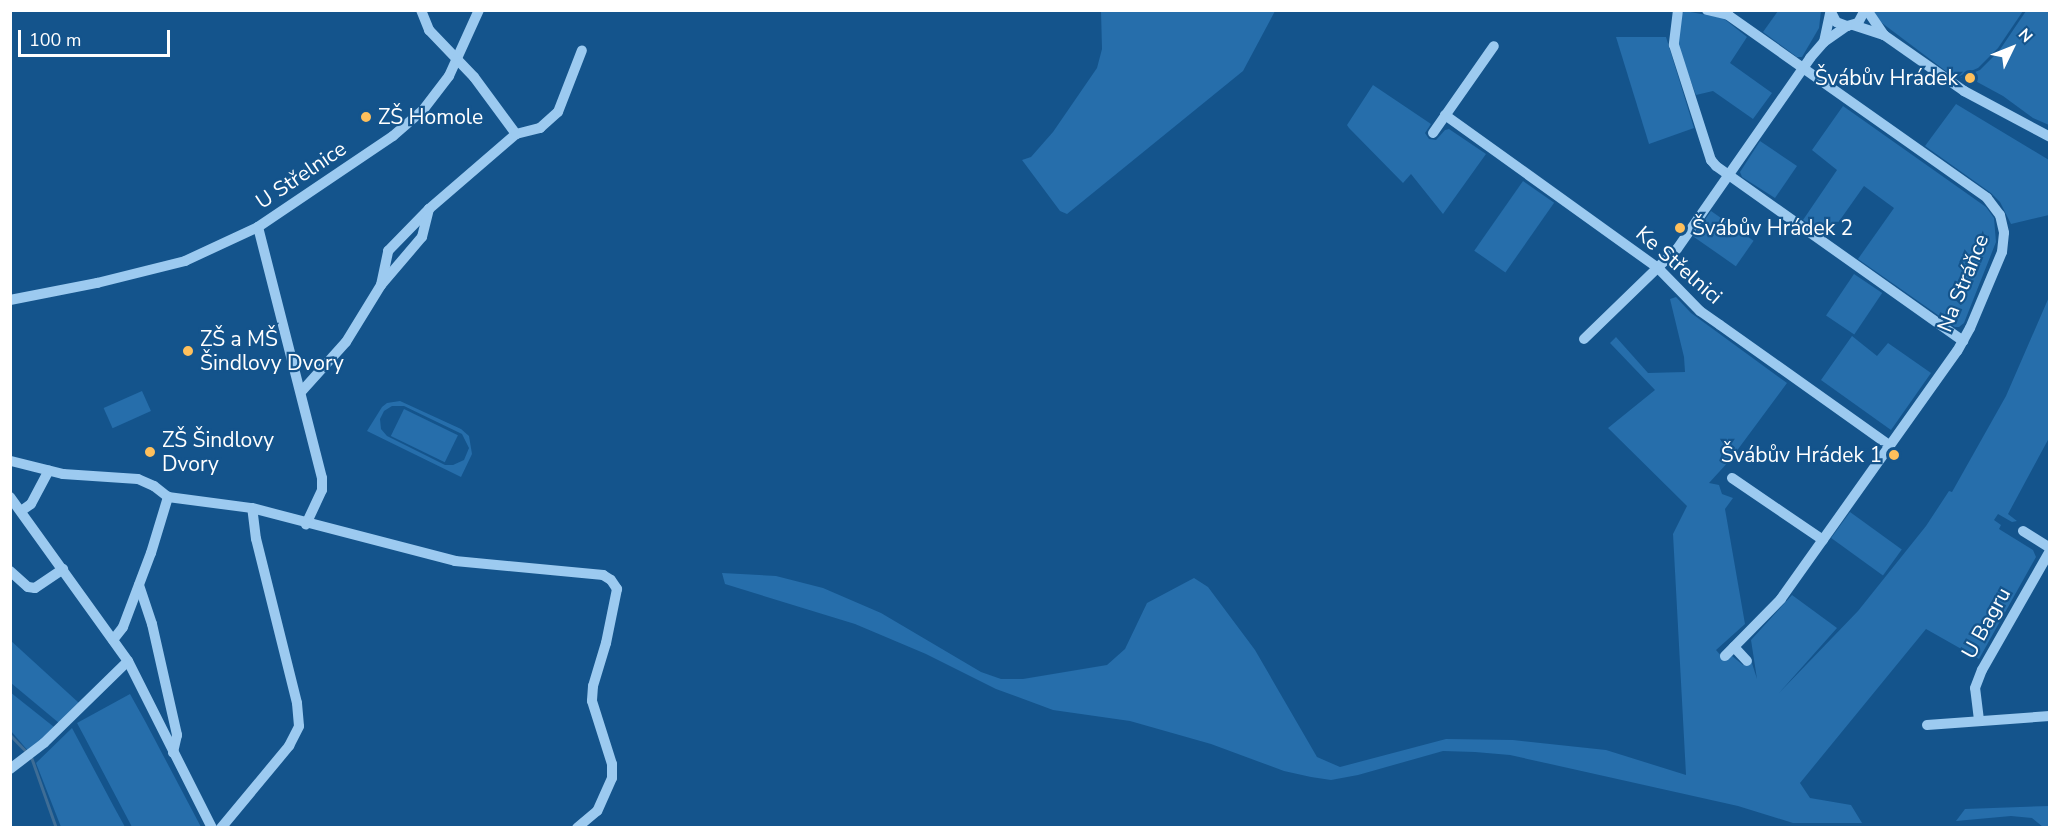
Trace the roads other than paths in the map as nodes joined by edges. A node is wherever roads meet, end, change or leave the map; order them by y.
1 (421, 10) edge
2 (479, 10) edge
3 (1678, 10) edge
4 (1707, 10) edge
5 (1866, 10) edge
6 (1830, 12) edge
7 (1850, 26) junction
8 (1884, 35) junction
9 (1824, 42) junction
10 (1494, 46) dead end
11 (582, 50) dead end
12 (457, 59) junction
13 (1803, 68) junction
14 (1445, 114) junction
15 (1433, 133) dead end
16 (516, 134) junction
17 (2049, 137) edge
18 (1728, 177) junction
19 (429, 209) junction
20 (258, 227) junction
21 (1659, 269) junction
22 (381, 285) junction
23 (10, 300) edge
24 (1584, 339) dead end
25 (1963, 340) junction
26 (301, 392) junction
27 (1889, 445) junction
28 (11, 461) edge
29 (49, 470) junction
30 (1732, 478) dead end
31 (10, 497) edge
32 (168, 497) junction
33 (252, 508) junction
34 (21, 511) junction
35 (306, 524) junction
36 (2023, 531) dead end
37 (1823, 540) junction
38 (2049, 549) edge
39 (63, 569) junction
40 (10, 571) edge
41 (139, 585) junction
42 (113, 640) junction
43 (1734, 647) junction
44 (1725, 656) dead end
45 (1747, 661) dead end
46 (128, 662) junction
47 (2049, 716) edge
48 (1978, 720) junction
49 (1927, 725) dead end
50 (173, 753) junction
51 (10, 769) edge
52 (212, 828) edge
53 (221, 828) edge
54 (577, 828) edge

1 - 12 street
2 - 12 street, U Střelnice
3 - 18 street
4 - 13 street, Na Stráňce
5 - 7 street
5 - 8 street
6 - 7 street
6 - 9 street
7 - 8 street
7 - 9 street
8 - 17 street
9 - 13 street
10 - 14 street
11 - 16 street
12 - 16 street
12 - 20 street, U Střelnice
13 - 18 street
13 - 25 street, Na Stráňce
14 - 15 street
14 - 21 street, Ke Střelnici
16 - 19 street
18 - 21 street
18 - 25 street
19 - 22 street
19 - 22 street
20 - 23 street
20 - 26 street, U Střelnice
21 - 24 street
21 - 27 street, Ke Střelnici
22 - 26 street
25 - 27 street, Na Stráňce
26 - 35 street, U Střelnice
27 - 37 street, Na Stráňce
28 - 29 street
29 - 32 street
29 - 34 street
30 - 37 street
31 - 34 street
32 - 33 street
32 - 41 street
33 - 35 street
33 - 53 street
34 - 39 street
35 - 54 street
36 - 38 street
37 - 43 street, Na Stráňce
38 - 48 street, U Bagru
39 - 40 street
39 - 42 street
41 - 42 street
41 - 50 street
42 - 46 street
43 - 44 street, Na Stráňce
43 - 45 street
46 - 50 street
46 - 51 street
47 - 48 street
48 - 49 street
50 - 52 street

